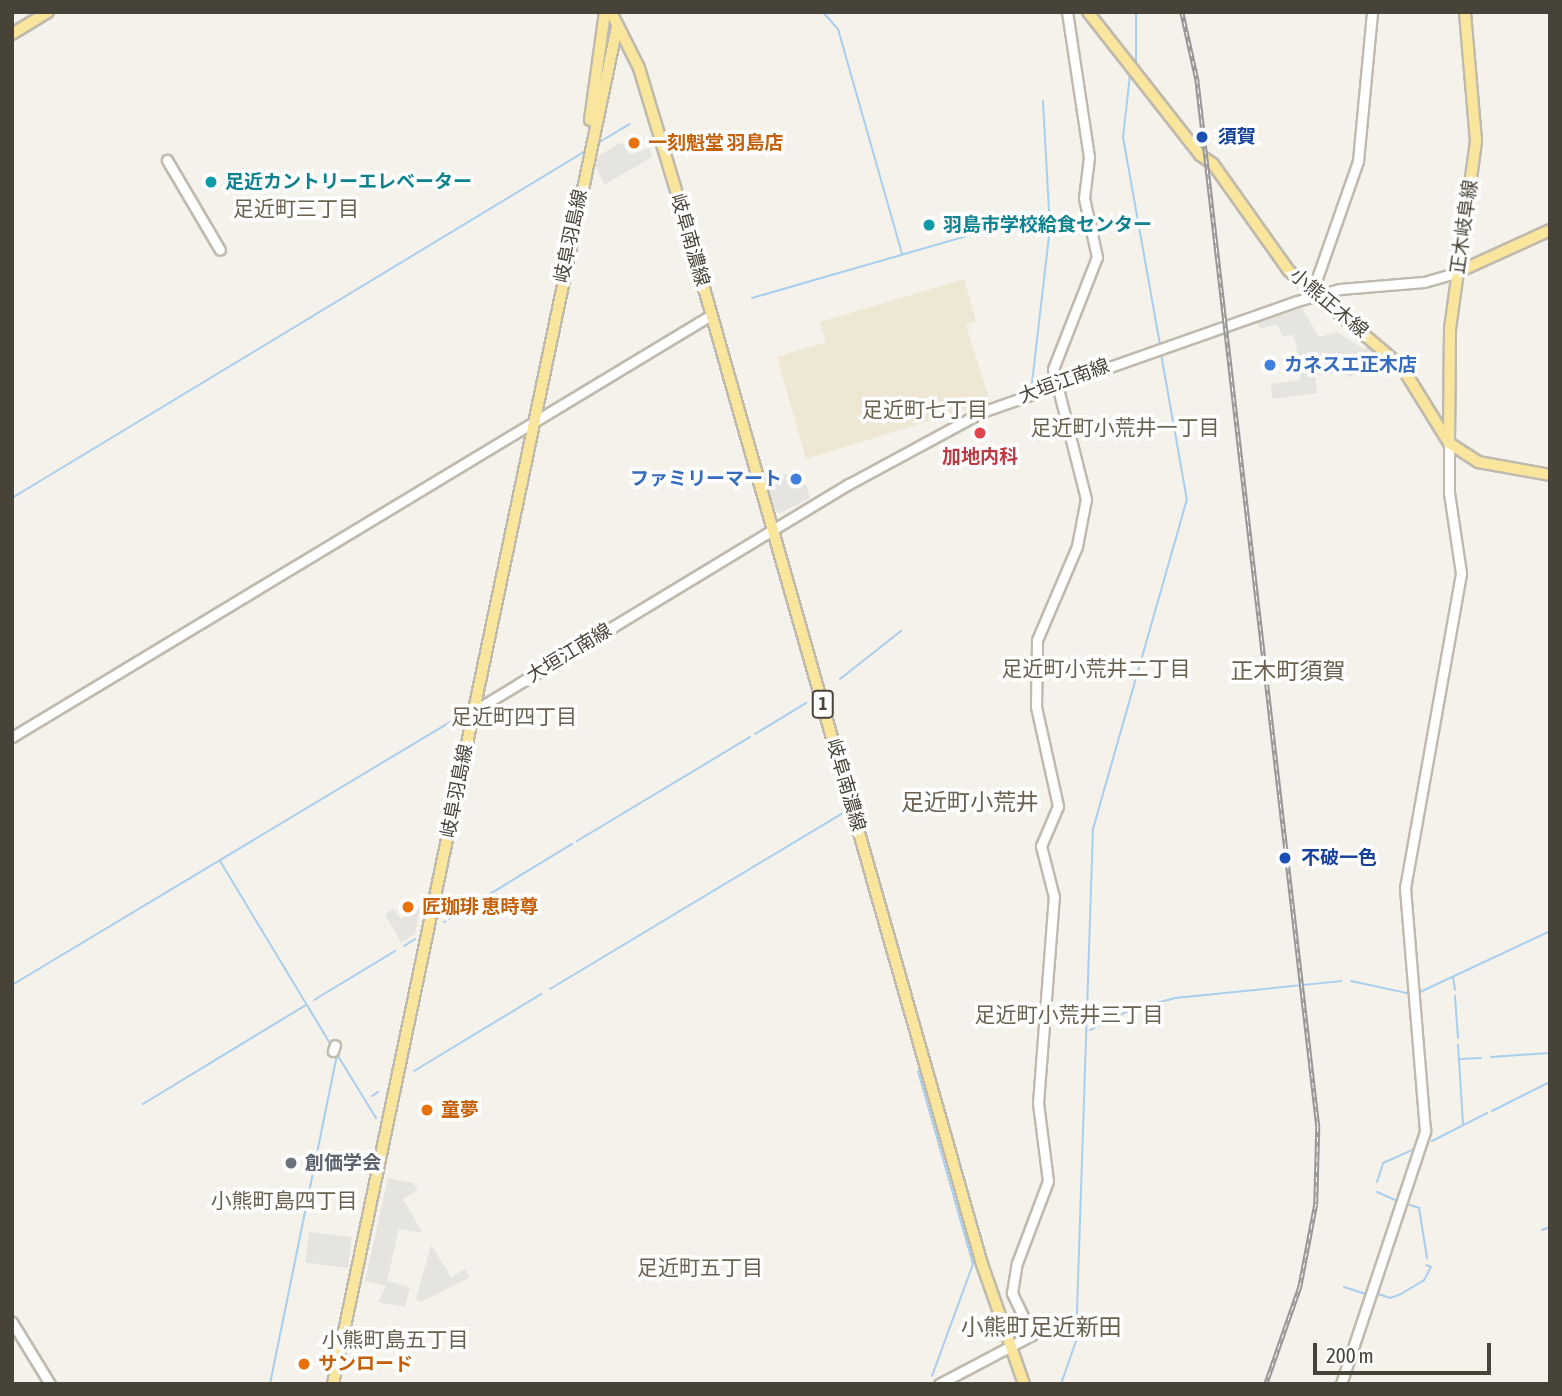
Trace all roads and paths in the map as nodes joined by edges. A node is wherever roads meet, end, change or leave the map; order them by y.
1 (48, 12) edge
2 (605, 12) edge
3 (611, 12) edge
4 (618, 12) edge
5 (1067, 12) edge
6 (1088, 12) edge
7 (1372, 12) edge
8 (1465, 12) edge
9 (617, 26) junction
10 (12, 34) edge
11 (587, 157) junction
12 (167, 160) dead end
13 (1550, 230) edge
14 (220, 250) dead end
15 (1458, 272) junction
16 (1316, 295) junction
17 (711, 315) junction
18 (1053, 384) junction
19 (533, 423) junction
20 (1449, 443) junction
21 (1550, 475) edge
22 (772, 530) junction
23 (472, 712) junction
24 (12, 737) edge
25 (12, 1322) edge
26 (1008, 1347) junction
27 (50, 1384) edge
28 (334, 1384) edge
29 (939, 1384) edge
30 (1024, 1384) edge
31 (1341, 1384) edge

1 - 10 main road
2 - 11 main road, 岐阜羽島線
3 - 9 main road, 岐阜南濃線 / 1
4 - 9 main road
5 - 18 street
6 - 16 main road, 小熊正木線
7 - 16 street
8 - 15 main road, 正木岐阜線
9 - 11 main road, 岐阜羽島線
9 - 17 main road, 岐阜南濃線 / 1
11 - 19 main road, 岐阜羽島線
12 - 14 street
13 - 15 main road, 大垣江南線
15 - 16 street, 大垣江南線
15 - 20 main road, 正木岐阜線
16 - 18 street, 大垣江南線
16 - 20 main road, 小熊正木線
17 - 19 street
17 - 22 main road, 岐阜南濃線 / 1
18 - 22 street, 大垣江南線
18 - 26 street
19 - 23 main road, 岐阜羽島線
19 - 24 street
20 - 21 main road, 小熊正木線
20 - 31 street
22 - 23 street, 大垣江南線
22 - 26 main road, 岐阜南濃線 / 1
23 - 28 main road, 岐阜羽島線
25 - 27 street
26 - 29 street
26 - 30 main road, 岐阜南濃線 / 1

